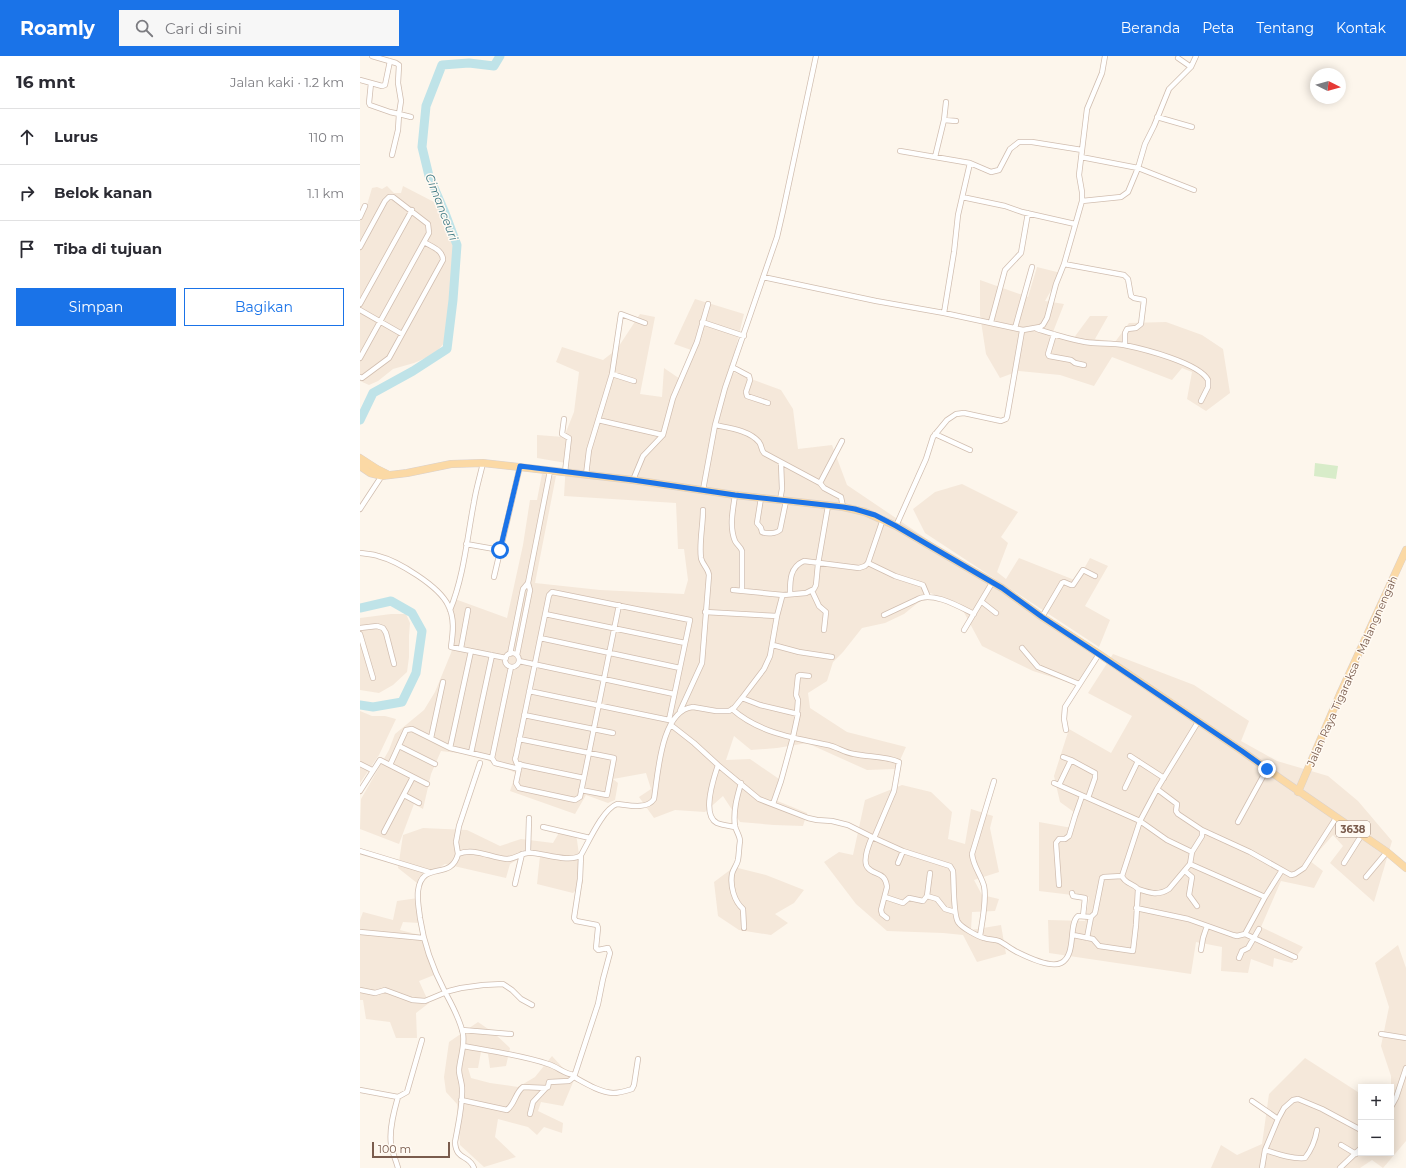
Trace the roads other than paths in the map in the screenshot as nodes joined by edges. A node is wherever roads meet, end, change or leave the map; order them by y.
1 (372, 56) edge
2 (816, 56) edge
3 (1105, 56) edge
4 (1196, 56) edge
5 (1178, 58) dead end
6 (390, 61) junction
7 (1191, 67) junction
8 (360, 80) edge
9 (371, 83) junction
10 (946, 102) dead end
11 (399, 114) junction
12 (411, 117) dead end
13 (1157, 117) junction
14 (944, 120) junction
15 (956, 122) dead end
16 (1192, 127) dead end
17 (1082, 150) junction
18 (900, 151) dead end
19 (392, 155) dead end
20 (935, 157) junction
21 (1081, 157) junction
22 (970, 163) junction
23 (1138, 168) junction
24 (1194, 190) dead end
25 (962, 197) junction
26 (1082, 201) junction
27 (365, 206) dead end
28 (412, 210) junction
29 (1028, 213) junction
30 (360, 217) edge
31 (1075, 224) junction
32 (360, 235) edge
33 (365, 238) junction
34 (424, 242) junction
35 (360, 247) edge
36 (1064, 264) junction
37 (1032, 267) dead end
38 (764, 277) junction
39 (360, 304) edge
40 (708, 304) dead end
41 (360, 310) edge
42 (944, 313) junction
43 (380, 322) junction
44 (702, 322) junction
45 (991, 322) junction
46 (645, 323) dead end
47 (1015, 328) junction
48 (1036, 329) junction
49 (1023, 330) junction
50 (402, 334) junction
51 (1054, 334) junction
52 (744, 336) junction
53 (1125, 345) junction
54 (360, 358) edge
55 (1084, 365) dead end
56 (732, 367) junction
57 (612, 374) junction
58 (360, 377) edge
59 (634, 381) dead end
60 (1201, 401) dead end
61 (768, 403) dead end
62 (564, 418) dead end
63 (598, 420) junction
64 (715, 425) junction
65 (935, 434) junction
66 (662, 435) junction
67 (842, 441) dead end
68 (970, 450) dead end
69 (361, 458) edge
70 (483, 463) junction
71 (781, 463) junction
72 (360, 466) edge
73 (520, 466) junction
74 (550, 471) junction
75 (565, 472) junction
76 (385, 474) junction
77 (586, 475) junction
78 (633, 480) junction
79 (820, 484) junction
80 (703, 490) junction
81 (735, 495) junction
82 (761, 498) junction
83 (783, 501) junction
84 (828, 506) junction
85 (843, 507) junction
86 (360, 509) edge
87 (703, 510) dead end
88 (883, 519) junction
89 (896, 526) junction
90 (466, 544) junction
91 (500, 550) junction
92 (1406, 550) edge
93 (360, 553) edge
94 (868, 563) junction
95 (818, 564) junction
96 (1095, 576) dead end
97 (494, 577) dead end
98 (992, 582) junction
99 (528, 583) junction
100 (733, 590) dead end
101 (742, 591) junction
102 (812, 591) junction
103 (790, 593) junction
104 (784, 595) junction
105 (928, 597) junction
106 (982, 602) junction
107 (619, 606) junction
108 (450, 610) junction
109 (468, 610) dead end
110 (705, 612) junction
111 (996, 613) dead end
112 (545, 614) junction
113 (974, 614) junction
114 (884, 615) dead end
115 (777, 616) junction
116 (1042, 617) junction
117 (360, 628) edge
118 (614, 629) junction
119 (824, 630) dead end
120 (964, 630) dead end
121 (360, 634) edge
122 (540, 638) junction
123 (685, 643) junction
124 (773, 645) junction
125 (461, 648) junction
126 (1022, 648) dead end
127 (471, 651) junction
128 (609, 653) junction
129 (510, 654) junction
130 (1098, 654) junction
131 (492, 655) junction
132 (516, 655) junction
133 (832, 657) dead end
134 (506, 658) junction
135 (519, 661) junction
136 (394, 664) dead end
137 (535, 664) junction
138 (511, 667) junction
139 (680, 668) junction
140 (809, 676) dead end
141 (374, 678) dead end
142 (604, 679) junction
143 (443, 682) dead end
144 (1079, 684) junction
145 (529, 691) junction
146 (674, 694) junction
147 (742, 698) junction
148 (598, 705) junction
149 (732, 710) junction
150 (679, 712) junction
151 (797, 713) junction
152 (524, 716) junction
153 (1198, 722) junction
154 (671, 725) junction
155 (594, 729) junction
156 (1066, 730) dead end
157 (613, 733) dead end
158 (431, 738) junction
159 (794, 738) junction
160 (519, 739) junction
161 (399, 746) junction
162 (450, 748) junction
163 (471, 753) junction
164 (589, 753) junction
165 (1130, 756) dead end
166 (1062, 757) dead end
167 (492, 758) junction
168 (1071, 760) junction
169 (1138, 761) junction
170 (480, 763) dead end
171 (360, 764) edge
172 (390, 764) junction
173 (435, 764) dead end
174 (718, 765) junction
175 (520, 767) junction
176 (1267, 769) junction
177 (372, 770) junction
178 (413, 777) junction
179 (584, 778) junction
180 (1164, 778) junction
181 (994, 781) dead end
182 (741, 783) junction
183 (1054, 783) dead end
184 (427, 784) dead end
185 (1059, 785) junction
186 (1125, 788) dead end
187 (1157, 789) junction
188 (582, 790) junction
189 (360, 791) edge
190 (1298, 792) junction
191 (404, 795) junction
192 (1082, 796) junction
193 (1088, 798) junction
194 (419, 803) dead end
195 (772, 804) junction
196 (529, 818) dead end
197 (1336, 818) junction
198 (1140, 821) junction
199 (1238, 822) dead end
200 (543, 827) dead end
201 (736, 827) junction
202 (1202, 830) junction
203 (384, 832) dead end
204 (1361, 836) junction
205 (590, 838) junction
206 (873, 838) junction
207 (360, 851) edge
208 (903, 851) junction
209 (528, 852) junction
210 (1192, 852) junction
211 (1387, 852) junction
212 (458, 854) junction
213 (522, 854) junction
214 (581, 855) junction
215 (898, 863) dead end
216 (1344, 863) dead end
217 (1190, 864) junction
218 (1406, 868) edge
219 (1282, 870) junction
220 (1185, 871) junction
221 (429, 872) junction
222 (930, 873) dead end
223 (1122, 876) junction
224 (1366, 876) dead end
225 (515, 884) dead end
226 (1059, 885) dead end
227 (1138, 889) junction
228 (1072, 893) dead end
229 (928, 896) junction
230 (1265, 896) junction
231 (885, 897) junction
232 (1197, 906) dead end
233 (1136, 908) junction
234 (955, 912) junction
235 (1083, 916) junction
236 (1091, 917) junction
237 (887, 918) dead end
238 (1207, 926) junction
239 (744, 928) dead end
240 (1259, 929) dead end
241 (360, 932) edge
242 (1245, 934) junction
243 (980, 936) junction
244 (1073, 936) junction
245 (1254, 937) junction
246 (423, 938) junction
247 (1087, 938) junction
248 (1202, 950) dead end
249 (1295, 957) dead end
250 (1239, 958) dead end
251 (360, 990) edge
252 (446, 993) junction
253 (532, 1004) dead end
254 (462, 1030) junction
255 (511, 1034) dead end
256 (1381, 1034) dead end
257 (1406, 1038) edge
258 (422, 1040) dead end
259 (463, 1046) junction
260 (638, 1059) dead end
261 (1406, 1068) edge
262 (574, 1076) junction
263 (546, 1088) junction
264 (360, 1090) edge
265 (398, 1097) junction
266 (461, 1100) junction
267 (1252, 1101) dead end
268 (1394, 1102) edge
269 (530, 1114) dead end
270 (1278, 1119) junction
271 (1358, 1128) edge
272 (1317, 1130) dead end
273 (1341, 1145) dead end
274 (1265, 1150) junction
275 (1358, 1152) edge
276 (1356, 1154) junction
277 (398, 1168) edge
278 (474, 1168) edge
279 (1262, 1168) edge
280 (1340, 1168) edge

1 - 6 street
2 - 38 street
3 - 17 street
4 - 7 street
5 - 7 street
6 - 9 street
6 - 11 street
7 - 13 street
8 - 9 street
9 - 11 street
10 - 14 street
11 - 12 street
11 - 19 street
13 - 16 street
13 - 23 street
14 - 15 street
14 - 20 street
17 - 21 street
17 - 22 street
18 - 20 street
20 - 22 street
21 - 23 street
21 - 26 street
22 - 25 street
23 - 24 street
23 - 26 street
25 - 29 street
25 - 42 street
26 - 31 street
27 - 30 street
28 - 33 street
28 - 34 street
28 - 39 street
29 - 31 street
29 - 45 street
31 - 36 street
32 - 33 street
33 - 35 street
34 - 43 street
34 - 50 street
36 - 48 street
36 - 53 street
37 - 47 street
38 - 42 street
38 - 52 street
40 - 44 street
41 - 43 street
42 - 45 street
43 - 50 street
43 - 54 street
44 - 52 street
44 - 66 street
45 - 47 street
46 - 57 street
47 - 49 street
48 - 49 street
48 - 51 street
49 - 65 street
50 - 58 street
51 - 53 street
51 - 55 street
52 - 56 street
53 - 60 street
56 - 61 street
56 - 64 street
57 - 59 street
57 - 63 street
62 - 75 street
63 - 66 street
63 - 77 street
64 - 71 street
64 - 80 street
65 - 68 street
65 - 89 street
66 - 78 street
67 - 79 street
69 - 76 main road
70 - 73 main road, 3638
70 - 76 main road, 3638
70 - 90 street
71 - 79 street
71 - 83 street
72 - 76 main road, 3638
73 - 74 main road, 3638
73 - 91 street
74 - 75 main road, 3638
74 - 99 street
75 - 77 main road, 3638
76 - 86 street
77 - 78 main road, 3638
78 - 80 main road, 3638
79 - 85 street
80 - 81 main road, 3638
81 - 82 main road, 3638
81 - 101 street
82 - 83 main road, 3638
82 - 83 street
83 - 84 main road, 3638
84 - 85 main road, 3638
84 - 95 street
85 - 88 main road, 3638
87 - 110 street
88 - 89 main road, 3638
88 - 94 street
89 - 98 main road, 3638
90 - 91 street
90 - 108 street
91 - 97 street
92 - 190 main road, Jalan Raya Tigaraksa - Malangnengah
93 - 108 street
94 - 95 street
94 - 105 street
95 - 102 street
95 - 103 street
96 - 116 street
98 - 106 street
98 - 116 main road, 3638
99 - 129 street
99 - 132 street
100 - 101 street
101 - 104 street
102 - 103 street
102 - 119 street
103 - 104 street
104 - 115 street
105 - 113 street
105 - 114 street
106 - 111 street
106 - 113 street
107 - 112 street
107 - 118 street
107 - 123 street
108 - 125 street
109 - 125 street
110 - 115 street
110 - 150 street
112 - 118 street
112 - 122 street
113 - 120 street
115 - 124 street
116 - 130 main road, 3638
117 - 136 street
118 - 123 street
118 - 128 street
121 - 141 street
122 - 128 street
122 - 137 street
123 - 139 street
124 - 133 street
124 - 147 street
125 - 127 street
126 - 144 street
127 - 131 street
127 - 162 street
128 - 139 street
128 - 142 street
129 - 132 street
129 - 134 street
130 - 144 street
130 - 153 main road, 3638
131 - 134 street
131 - 163 street
132 - 135 street
134 - 138 street
135 - 137 street
135 - 138 street
137 - 142 street
137 - 145 street
138 - 167 street
139 - 146 street
140 - 151 street
142 - 146 street
142 - 148 street
143 - 158 street
144 - 156 street
145 - 148 street
145 - 152 street
146 - 148 street
147 - 149 street
147 - 151 street
148 - 155 street
149 - 150 street
149 - 159 street
150 - 154 street
151 - 159 street
152 - 155 street
152 - 160 street
153 - 176 main road, 3638
153 - 180 street
154 - 174 street
154 - 205 street
155 - 157 street
155 - 164 street
158 - 161 street
158 - 162 street
159 - 195 street
159 - 206 street
160 - 164 street
160 - 175 street
161 - 172 street
161 - 173 street
162 - 163 street
163 - 167 street
164 - 179 street
164 - 188 street
165 - 169 street
166 - 168 street
167 - 175 street
168 - 185 street
168 - 193 street
169 - 180 street
169 - 186 street
170 - 212 street
171 - 177 street
172 - 177 street
172 - 178 street
174 - 182 street
174 - 201 street
175 - 179 street
175 - 188 street
176 - 190 main road, 3638
176 - 199 street
177 - 189 street
178 - 184 street
178 - 191 street
179 - 188 street
180 - 187 street
181 - 243 street
182 - 195 street
182 - 201 street
183 - 185 street
185 - 192 street
187 - 198 street
187 - 202 street
190 - 197 main road, 3638
191 - 194 street
191 - 203 street
192 - 193 street
192 - 226 street
193 - 198 street
195 - 206 street
196 - 209 street
197 - 204 main road, 3638
197 - 219 street
198 - 210 street
198 - 223 street
200 - 205 street
201 - 239 street
202 - 210 street
202 - 219 street
204 - 211 main road, 3638
204 - 216 street
205 - 214 street
206 - 208 street
206 - 231 street
207 - 221 street
208 - 215 street
208 - 234 street
209 - 213 street
209 - 214 street
210 - 217 street
211 - 218 main road, 3638
211 - 224 street
212 - 213 street
212 - 221 street
213 - 225 street
214 - 262 street
217 - 220 street
217 - 230 street
219 - 230 street
220 - 227 street
220 - 232 street
221 - 246 street
222 - 229 street
223 - 227 street
223 - 236 street
227 - 233 street
228 - 235 street
229 - 231 street
229 - 234 street
230 - 242 street
231 - 237 street
233 - 238 street
233 - 247 street
234 - 243 street
235 - 236 street
235 - 244 street
236 - 247 street
238 - 242 street
238 - 248 street
240 - 245 street
241 - 246 street
242 - 245 street
243 - 244 street
244 - 247 street
245 - 249 street
245 - 250 street
246 - 252 street
251 - 252 street
252 - 253 street
252 - 254 street
254 - 255 street
254 - 259 street
256 - 257 street
258 - 265 street
259 - 262 street
259 - 266 street
260 - 262 street
261 - 268 street
262 - 263 street
263 - 266 street
263 - 269 street
264 - 265 street
265 - 277 street
266 - 278 street
267 - 270 street
270 - 271 street
270 - 274 street
272 - 274 street
273 - 276 street
274 - 279 street
275 - 276 street
276 - 280 street

